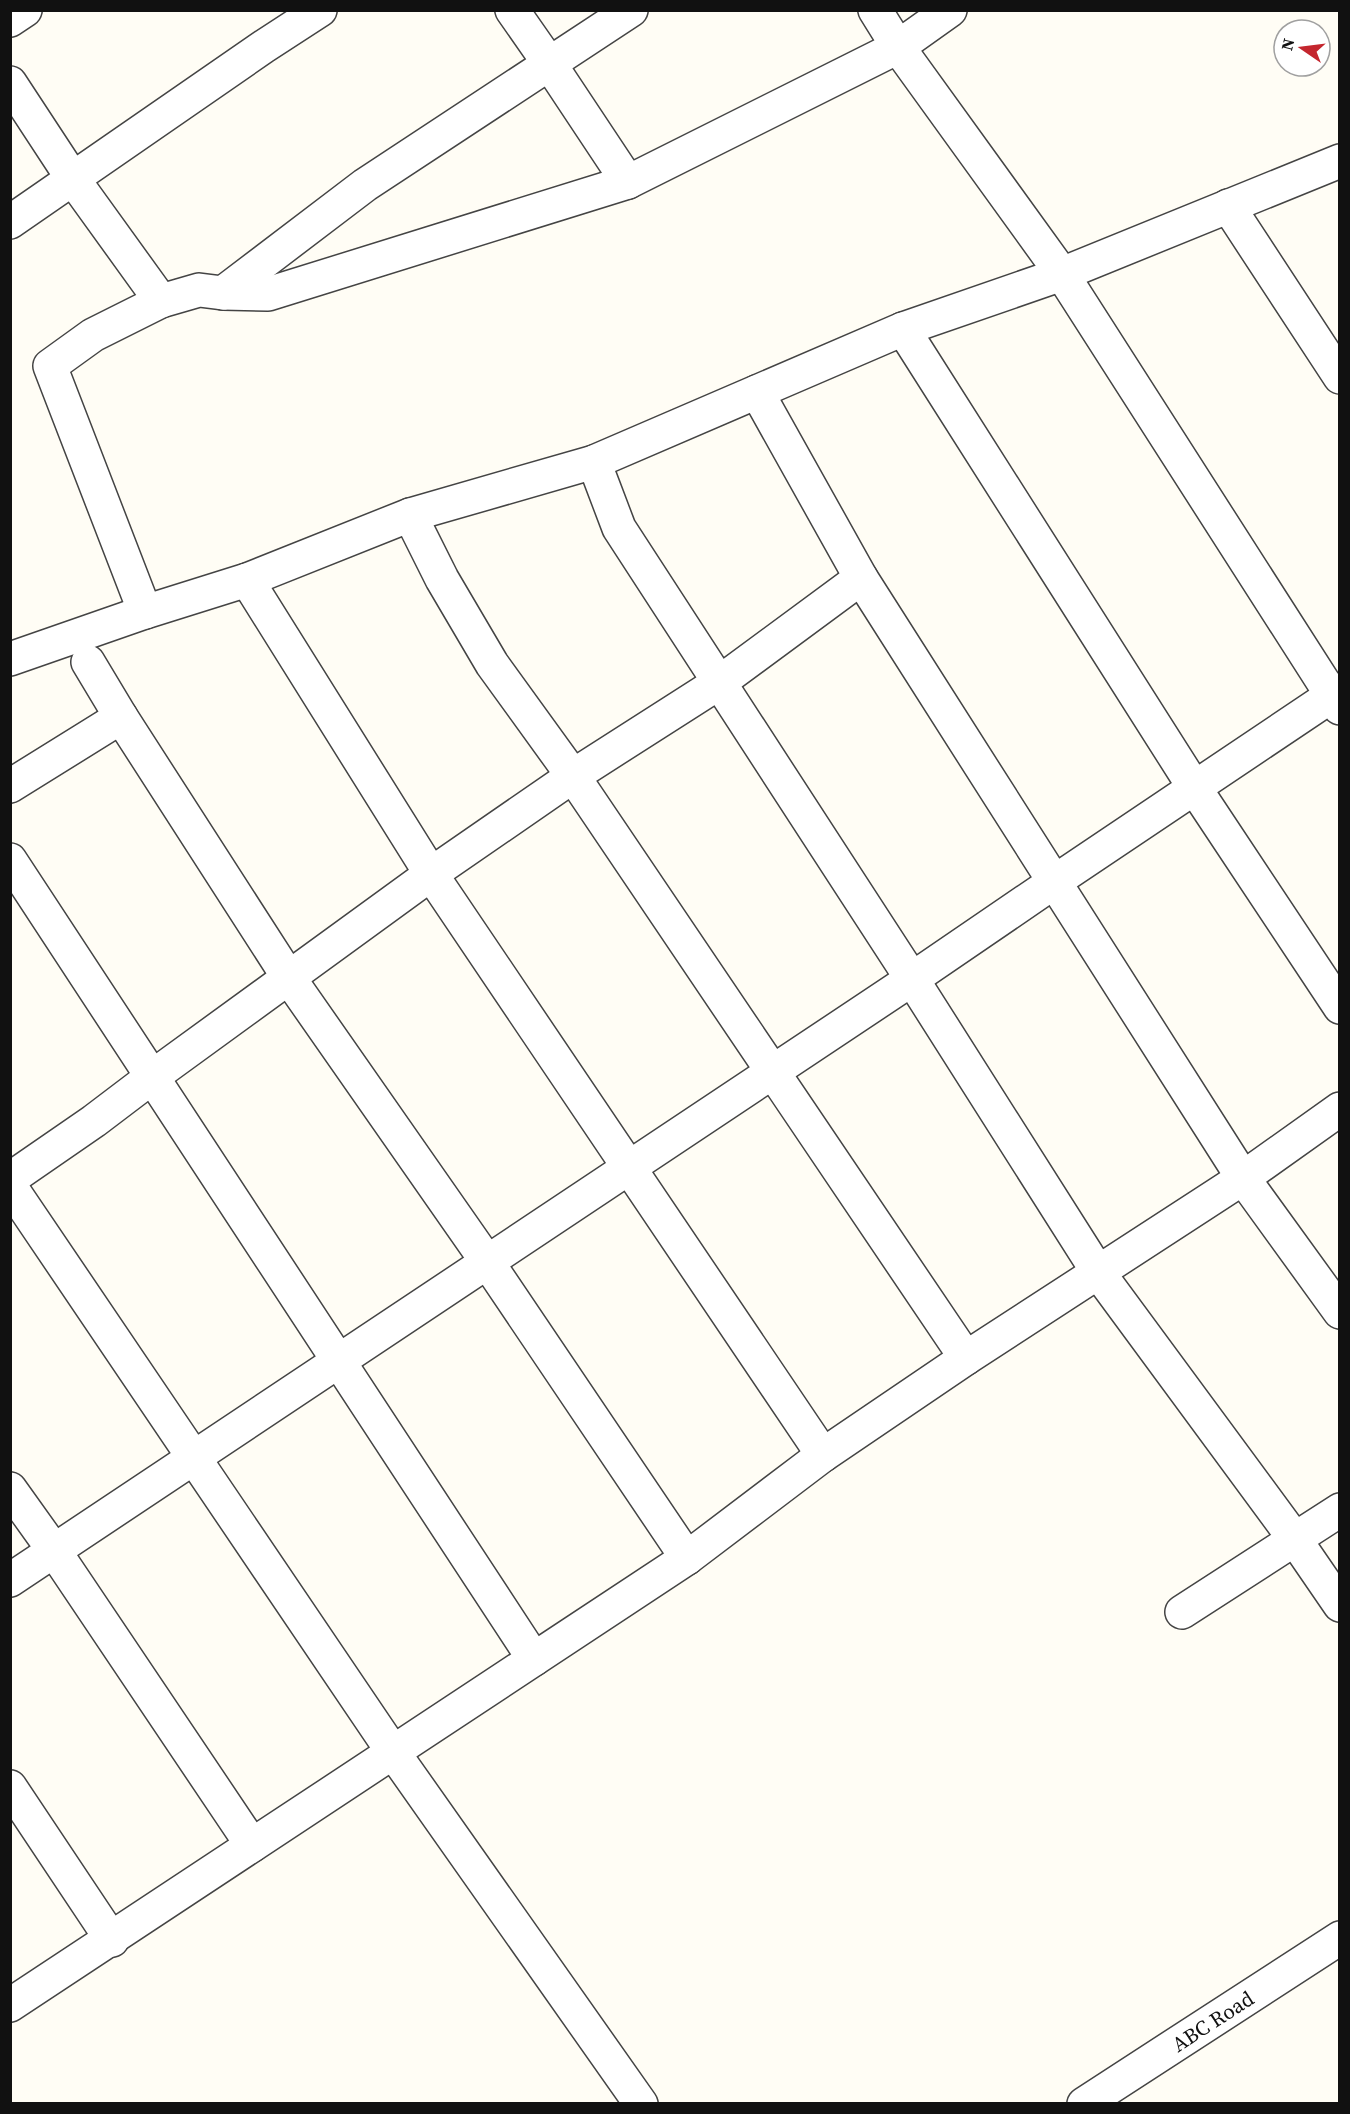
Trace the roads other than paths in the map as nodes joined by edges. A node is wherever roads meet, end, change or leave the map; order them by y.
1 (25, 10) edge
2 (320, 10) edge
3 (512, 10) edge
4 (631, 10) edge
5 (875, 10) edge
6 (950, 10) edge
7 (10, 20) edge
8 (898, 47) junction
9 (549, 63) junction
10 (10, 83) edge
11 (1340, 161) edge
12 (73, 179) junction
13 (628, 182) junction
14 (1228, 206) junction
15 (10, 222) edge
16 (1062, 274) junction
17 (223, 293) junction
18 (161, 301) junction
19 (903, 329) junction
20 (1340, 377) edge
21 (757, 392) junction
22 (594, 462) junction
23 (410, 515) junction
24 (861, 578) junction
25 (247, 580) junction
26 (145, 612) junction
27 (10, 659) edge
28 (88, 662) dead end
29 (720, 682) junction
30 (1337, 698) edge
31 (121, 717) junction
32 (573, 776) junction
33 (10, 786) edge
34 (1194, 787) junction
35 (10, 860) edge
36 (431, 874) junction
37 (1054, 882) junction
38 (289, 978) junction
39 (912, 980) junction
40 (1340, 1007) edge
41 (774, 1072) junction
42 (152, 1077) junction
43 (1340, 1109) edge
44 (629, 1167) junction
45 (1243, 1178) junction
46 (10, 1179) edge
47 (10, 1186) edge
48 (488, 1263) junction
49 (1098, 1272) junction
50 (1340, 1312) edge
51 (966, 1358) junction
52 (339, 1362) junction
53 (823, 1455) junction
54 (195, 1459) junction
55 (10, 1489) edge
56 (1340, 1510) edge
57 (1294, 1538) junction
58 (55, 1552) junction
59 (687, 1558) junction
60 (10, 1580) edge
61 (1340, 1605) edge
62 (1182, 1612) dead end
63 (534, 1659) junction
64 (393, 1752) junction
65 (10, 1787) edge
66 (252, 1845) junction
67 (1340, 1938) edge
68 (112, 1940) junction
69 (10, 2006) edge
70 (641, 2103) edge
71 (1084, 2103) edge

1 - 7 street
2 - 12 street
3 - 9 street
4 - 9 street
5 - 8 street
6 - 8 street
8 - 13 street
8 - 16 street
9 - 13 street
9 - 17 street
10 - 12 street
11 - 14 street
12 - 15 street
12 - 18 street
13 - 17 street
14 - 16 street
14 - 20 street
16 - 19 street
16 - 30 street
17 - 18 street
18 - 26 street
19 - 21 street
19 - 34 street
21 - 22 street
21 - 24 street
22 - 23 street
22 - 29 street
23 - 25 street
23 - 32 street
24 - 29 street
24 - 37 street
25 - 26 street
25 - 36 street
26 - 27 street
28 - 31 street
29 - 32 street
29 - 39 street
30 - 34 street
31 - 33 street
31 - 38 street
32 - 36 street
32 - 41 street
34 - 37 street
34 - 40 street
35 - 42 street
36 - 38 street
36 - 44 street
37 - 39 street
37 - 45 street
38 - 42 street
38 - 48 street
39 - 41 street
39 - 49 street
41 - 44 street
41 - 51 street
42 - 46 street
42 - 52 street
43 - 45 street
44 - 48 street
44 - 53 street
45 - 49 street
45 - 50 street
47 - 54 street
48 - 52 street
48 - 59 street
49 - 51 street
49 - 57 street
51 - 53 street
52 - 54 street
52 - 63 street
53 - 59 street
54 - 58 street
54 - 64 street
55 - 58 street
56 - 57 street
57 - 61 street
57 - 62 street
58 - 60 street
58 - 66 street
59 - 63 street
63 - 64 street
64 - 66 street
64 - 70 street
65 - 68 street
66 - 68 street
67 - 71 street, ABC Road
68 - 69 street

